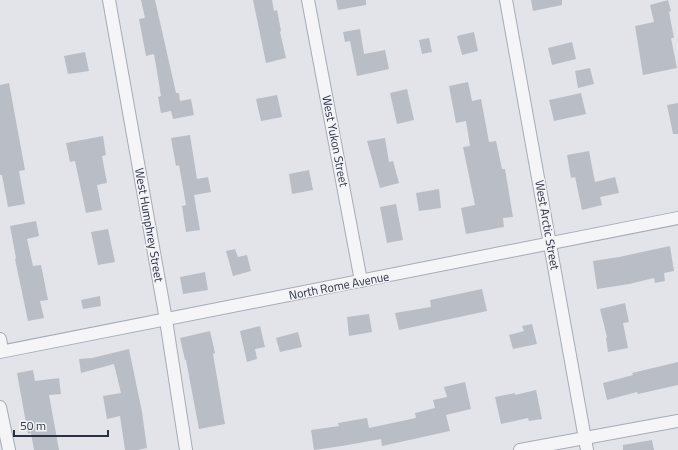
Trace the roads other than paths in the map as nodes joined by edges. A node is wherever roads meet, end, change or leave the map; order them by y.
1 (109, 0) edge
2 (308, 0) edge
3 (506, 0) edge
4 (678, 218) edge
5 (550, 243) junction
6 (362, 281) junction
7 (166, 320) junction
8 (0, 339) edge
9 (1, 351) edge
10 (0, 407) edge
11 (678, 421) edge
12 (584, 438) junction
13 (9, 450) edge
14 (186, 450) edge
15 (520, 450) edge
16 (587, 450) edge

1 - 7 street, West Humphrey Street
2 - 6 street, West Yukon Street
3 - 5 street, West Arctic Street
4 - 5 street, North Rome Avenue
5 - 6 street, North Rome Avenue
5 - 12 street, West Arctic Street
6 - 7 street, North Rome Avenue
7 - 9 street, North Rome Avenue
7 - 14 street, West Humphrey Street
8 - 9 street
10 - 13 street
11 - 12 street
12 - 15 street
12 - 16 street, West Arctic Street

